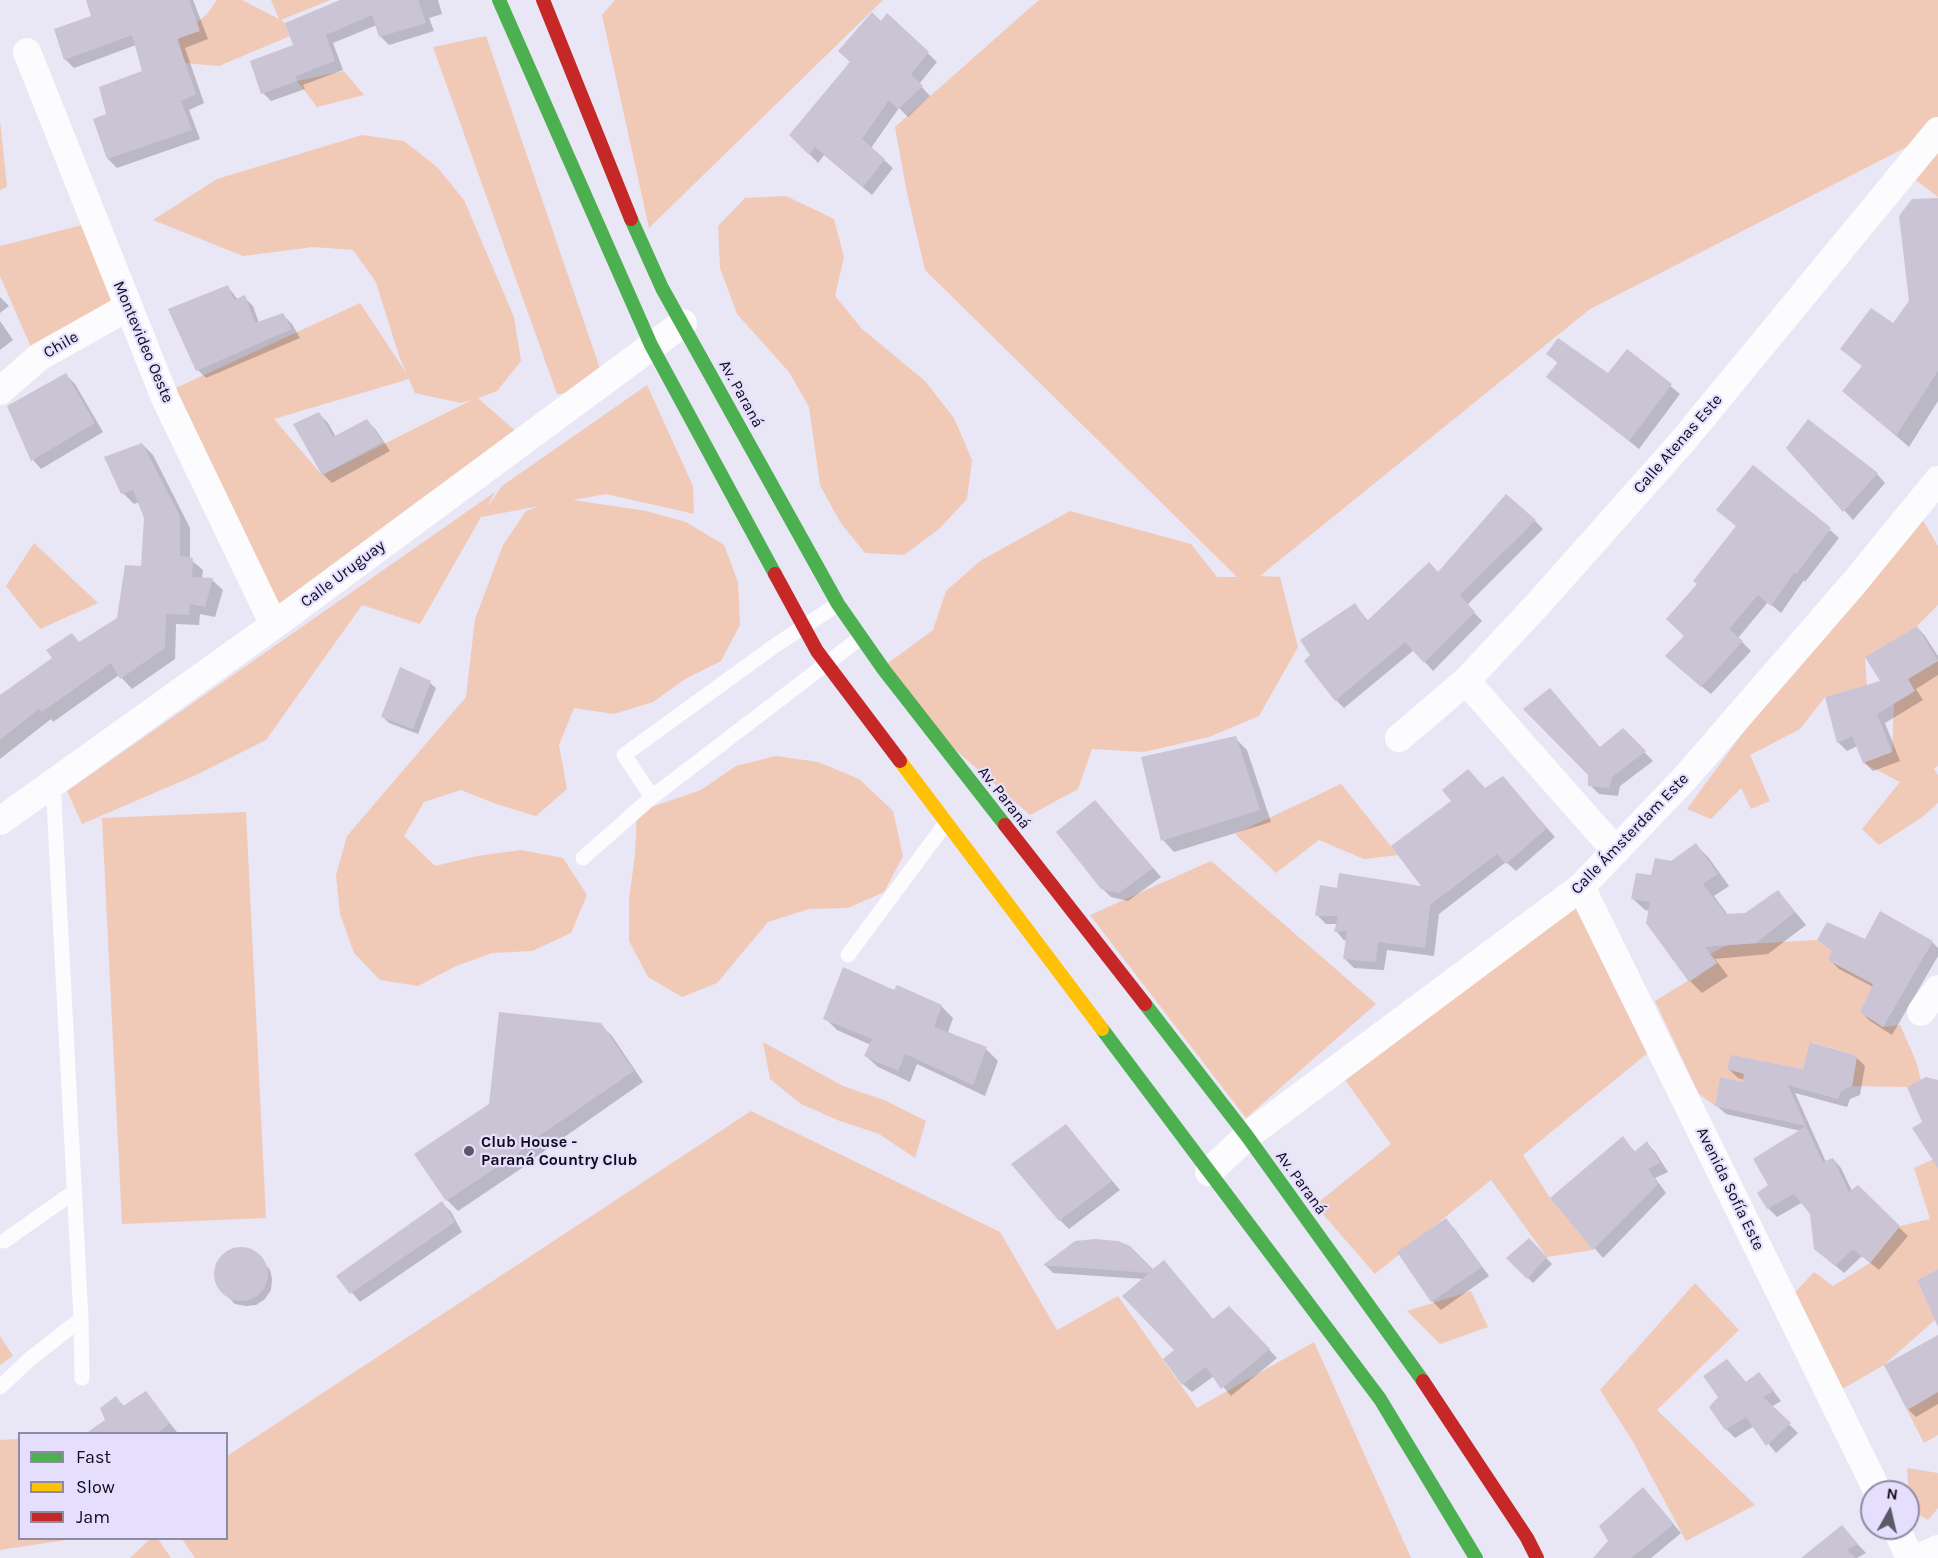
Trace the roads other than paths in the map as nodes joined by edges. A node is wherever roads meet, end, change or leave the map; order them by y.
1 (499, 0) edge
2 (551, 5) edge
3 (27, 52) dead end
4 (1938, 131) edge
5 (128, 307) junction
6 (683, 323) junction
7 (651, 345) junction
8 (0, 391) edge
9 (1938, 480) edge
10 (838, 604) junction
11 (274, 625) junction
12 (802, 627) junction
13 (860, 638) junction
14 (826, 663) junction
15 (1467, 681) junction
16 (1399, 738) dead end
17 (53, 782) junction
18 (652, 797) junction
19 (0, 821) edge
20 (946, 823) junction
21 (1616, 851) junction
22 (583, 858) dead end
23 (1581, 887) junction
24 (848, 955) dead end
25 (1938, 989) edge
26 (1921, 1012) dead end
27 (1247, 1137) junction
28 (1209, 1172) junction
29 (74, 1192) junction
30 (4, 1240) dead end
31 (81, 1320) junction
32 (82, 1378) dead end
33 (0, 1387) edge
34 (1872, 1480) edge
35 (1902, 1540) edge
36 (1938, 1548) edge
37 (1476, 1558) edge
38 (1536, 1558) edge
39 (1910, 1558) edge
40 (1919, 1558) edge

1 - 7 street
2 - 6 street, Av. Paraná
3 - 5 street, Montevideo Oeste
4 - 15 street, Calle Atenas Este
5 - 8 street, Chile
5 - 11 street, Montevideo Oeste
6 - 7 street, Calle Uruguay
6 - 10 street, Av. Paraná
7 - 11 street, Calle Uruguay
7 - 12 street
9 - 21 street, Calle Ámsterdam Este
10 - 12 lane
10 - 13 street, Av. Paraná
11 - 17 street, Calle Uruguay
12 - 14 street
12 - 18 lane
13 - 14 lane
13 - 27 street, Av. Paraná
14 - 18 lane
14 - 20 street
15 - 16 street, Calle Atenas Este
15 - 21 street
17 - 19 street, Calle Uruguay
17 - 29 lane
18 - 22 lane
20 - 24 lane
20 - 28 street
21 - 23 street, Calle Ámsterdam Este
23 - 27 street, Calle Ámsterdam Este
23 - 34 street, Avenida Sofía Este
25 - 26 street
27 - 28 street, Calle Ámsterdam Este
27 - 38 street, Av. Paraná
28 - 37 street
29 - 30 lane
29 - 31 lane
31 - 32 lane
31 - 33 lane
35 - 39 street
36 - 40 street

